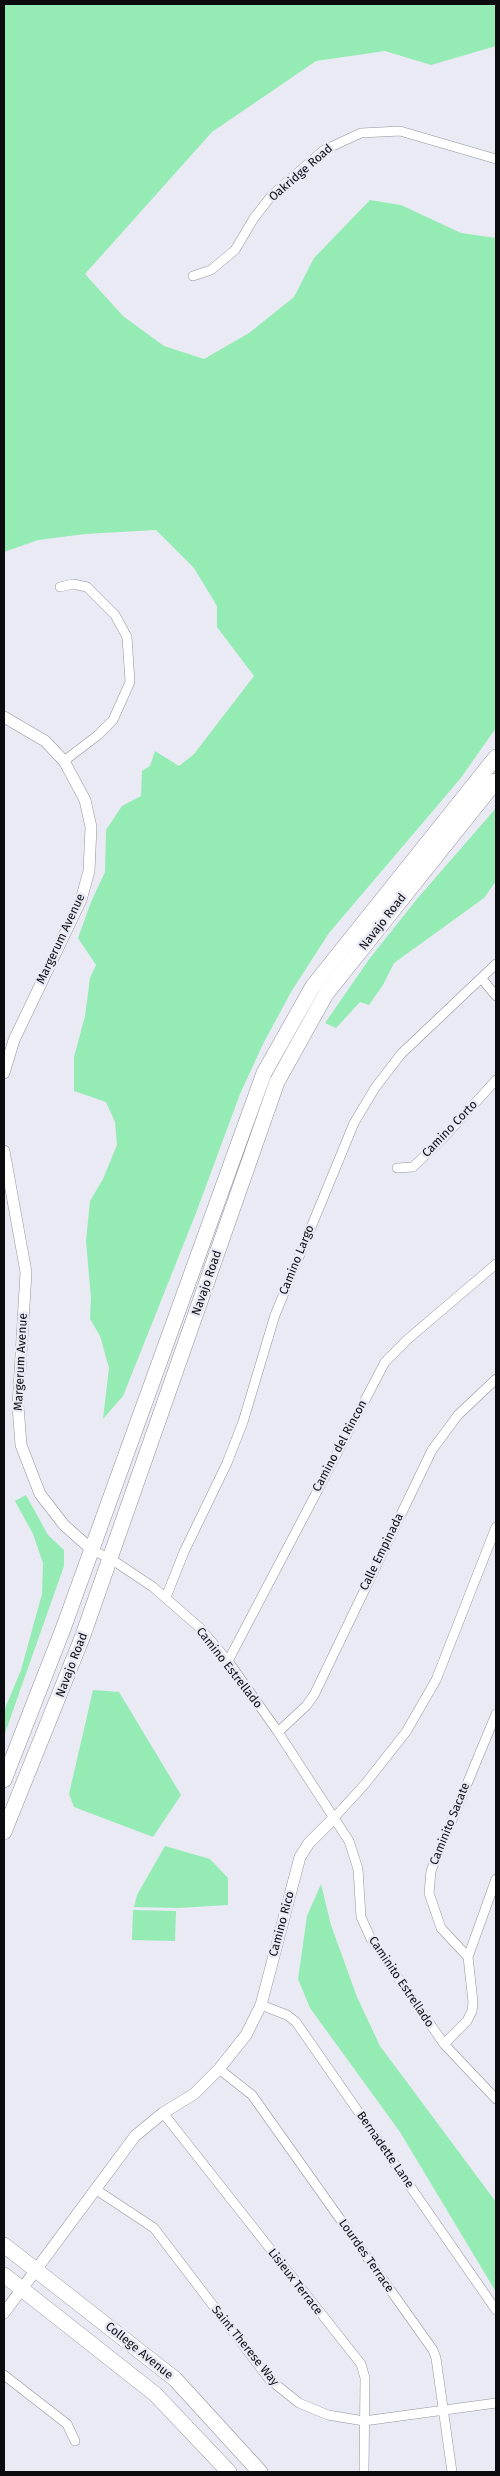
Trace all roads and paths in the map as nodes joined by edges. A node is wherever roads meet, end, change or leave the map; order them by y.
1 (496, 159) edge
2 (193, 276) dead end
3 (60, 587) dead end
4 (4, 717) edge
5 (496, 757) edge
6 (64, 761) junction
7 (496, 781) edge
8 (496, 964) edge
9 (482, 979) junction
10 (496, 996) edge
11 (4, 1073) edge
12 (496, 1080) edge
13 (4, 1151) edge
14 (397, 1168) dead end
15 (496, 1264) edge
16 (496, 1379) edge
17 (496, 1527) edge
18 (92, 1550) junction
19 (111, 1559) junction
20 (166, 1597) junction
21 (228, 1662) junction
22 (41, 1684) junction
23 (62, 1691) junction
24 (496, 1714) edge
25 (278, 1732) junction
26 (4, 1780) edge
27 (333, 1819) junction
28 (4, 1832) edge
29 (496, 1878) edge
30 (468, 1957) junction
31 (261, 2005) junction
32 (444, 2044) junction
33 (220, 2070) junction
34 (496, 2099) edge
35 (163, 2114) junction
36 (95, 2189) junction
37 (4, 2245) edge
38 (36, 2268) junction
39 (4, 2275) edge
40 (22, 2288) junction
41 (496, 2310) edge
42 (4, 2313) edge
43 (4, 2375) edge
44 (496, 2403) edge
45 (443, 2409) junction
46 (364, 2421) junction
47 (75, 2441) dead end
48 (229, 2472) edge
49 (260, 2472) edge
50 (364, 2472) edge
51 (452, 2472) edge

1 - 2 street, Oakridge Road
3 - 6 street
4 - 6 street, Margerum Avenue
5 - 18 main road, Navajo Road
6 - 11 street, Margerum Avenue
7 - 19 main road, Navajo Road
8 - 9 street, Camino Largo
9 - 10 street
9 - 20 street, Camino Largo
12 - 14 street, Camino Corto
13 - 18 street, Margerum Avenue
15 - 21 street, Camino del Rincon
16 - 25 street, Calle Empinada
17 - 27 street, Camino Rico
18 - 19 street, Camino Estrellado
18 - 22 main road, Navajo Road
19 - 20 street, Camino Estrellado
19 - 23 main road, Navajo Road
20 - 21 street, Camino Estrellado
21 - 25 street, Camino Estrellado
22 - 23 main road
22 - 26 main road, Navajo Road
23 - 28 main road, Navajo Road
24 - 30 street, Caminito Sacate
25 - 27 street, Camino Estrellado
27 - 31 street, Camino Rico
27 - 32 street, Caminito Estrellado
29 - 30 street
30 - 32 street
31 - 33 street, Camino Rico
31 - 41 street, Bernadette Lane
32 - 34 street, Caminito Estrellado
33 - 35 street, Camino Rico
33 - 45 street, Lourdes Terrace
35 - 36 street, Camino Rico
35 - 46 street, Lisieux Terrace
36 - 38 street, Camino Rico
36 - 46 street, Saint Therese Way
37 - 38 main road, College Avenue
38 - 40 street, Camino Rico
38 - 49 main road, College Avenue
39 - 40 main road, College Avenue
40 - 42 street, Camino Rico
40 - 48 main road, College Avenue
43 - 47 street
44 - 45 street, Saint Therese Way
45 - 46 street, Saint Therese Way
45 - 51 street, Lourdes Terrace
46 - 50 street, Lisieux Terrace

